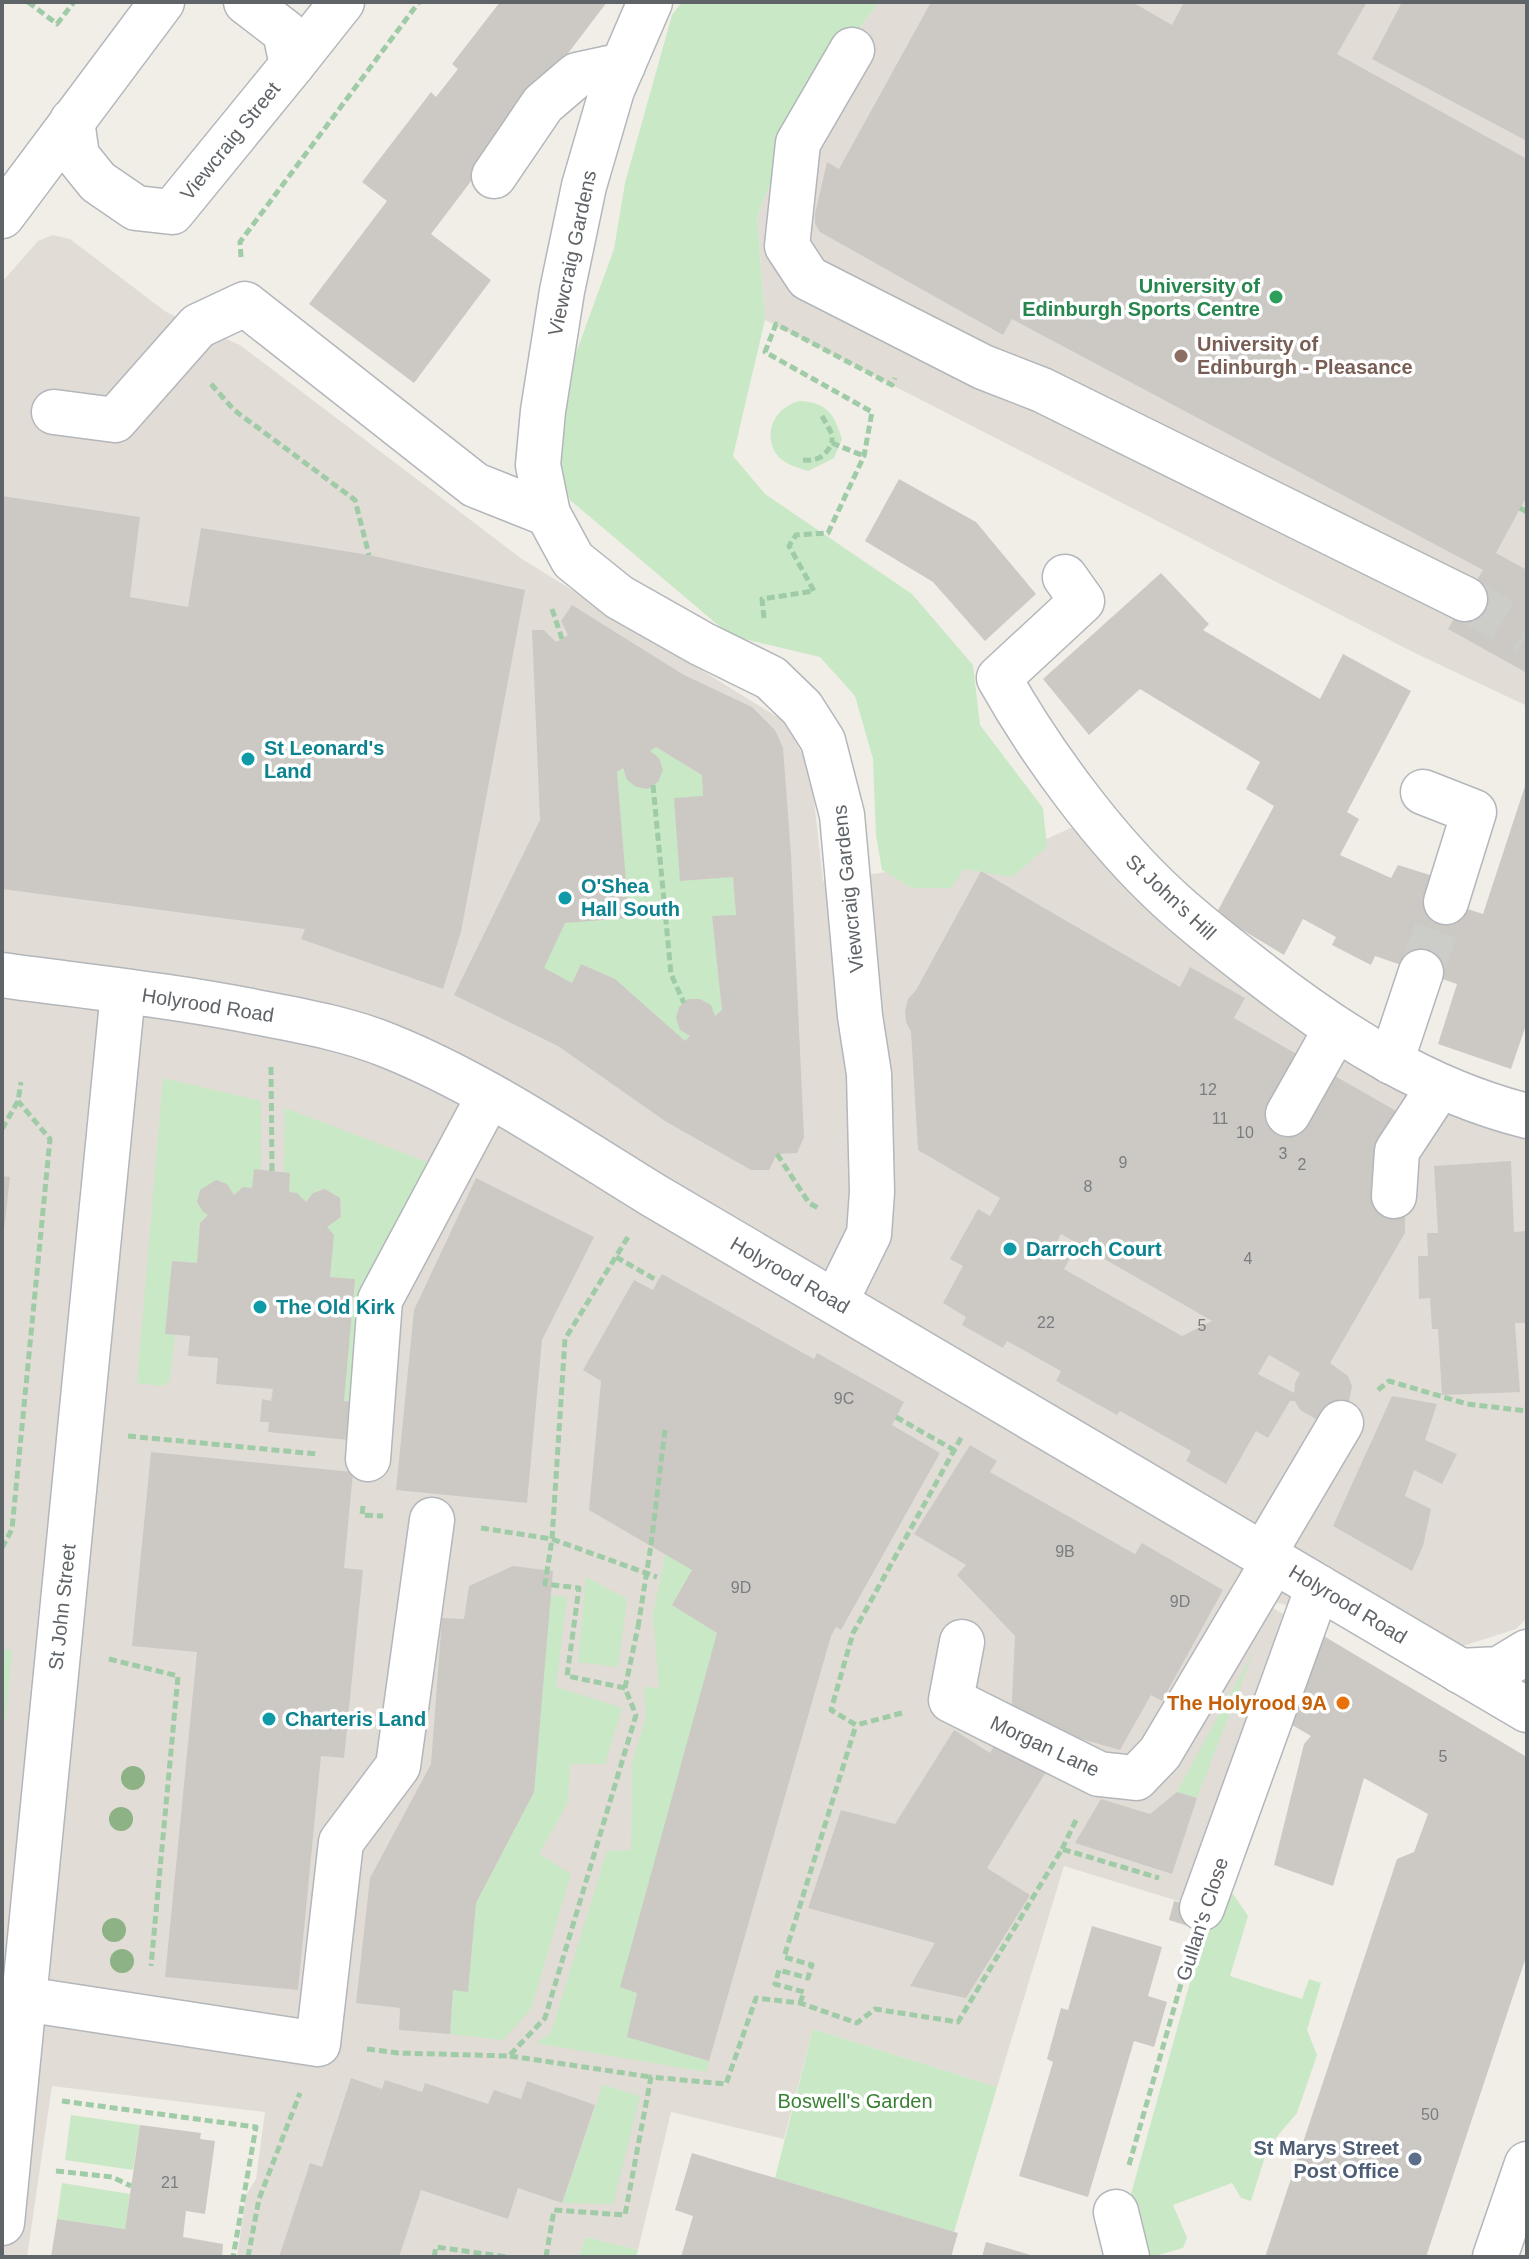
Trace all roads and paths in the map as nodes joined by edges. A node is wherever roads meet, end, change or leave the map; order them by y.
1 (28, 2) edge
2 (74, 2) edge
3 (162, 2) edge
4 (246, 2) edge
5 (342, 2) edge
6 (419, 2) edge
7 (650, 2) edge
8 (852, 50) dead end
9 (292, 65) junction
10 (623, 65) junction
11 (72, 121) junction
12 (494, 176) dead end
13 (2, 216) edge
14 (245, 304) junction
15 (919, 336) junction
16 (234, 410) dead end
17 (54, 412) dead end
18 (822, 416) dead end
19 (832, 443) junction
20 (864, 456) junction
21 (803, 460) dead end
22 (1520, 508) dead end
23 (1527, 512) edge
24 (548, 514) junction
25 (369, 555) dead end
26 (1065, 577) dead end
27 (1465, 599) tunnel mouth
28 (771, 678) junction
29 (653, 785) dead end
30 (1423, 792) dead end
31 (1446, 902) tunnel mouth
32 (1421, 972) tunnel mouth
33 (2, 975) edge
34 (123, 992) junction
35 (684, 1003) dead end
36 (269, 1014) junction
37 (1336, 1029) junction
38 (1391, 1062) junction
39 (21, 1082) dead end
40 (1439, 1087) junction
41 (489, 1096) junction
42 (18, 1101) junction
43 (1288, 1114) dead end
44 (1527, 1116) edge
45 (2, 1129) edge
46 (272, 1171) dead end
47 (1394, 1196) dead end
48 (616, 1257) dead end
49 (610, 1268) dead end
50 (658, 1281) dead end
51 (836, 1301) junction
52 (1389, 1381) dead end
53 (987, 1390) junction
54 (1527, 1411) edge
55 (896, 1417) dead end
56 (1341, 1423) dead end
57 (665, 1430) dead end
58 (79, 1431) junction
59 (954, 1450) junction
60 (368, 1459) junction
61 (384, 1500) dead end
62 (383, 1516) junction
63 (432, 1520) junction
64 (552, 1539) junction
65 (2, 1548) edge
66 (1268, 1558) junction
67 (657, 1577) dead end
68 (1318, 1587) junction
69 (962, 1642) dead end
70 (58, 1647) junction
71 (1527, 1652) edge
72 (1460, 1671) junction
73 (625, 1688) junction
74 (951, 1700) junction
75 (1527, 1710) edge
76 (856, 1725) junction
77 (18, 1902) edge
78 (1202, 1908) joint
79 (1023, 1915) dead end
80 (24, 1999) junction
81 (800, 2003) junction
82 (147, 2018) junction
83 (318, 2044) junction
84 (398, 2053) dead end
85 (509, 2056) junction
86 (651, 2077) junction
87 (14, 2095) junction
88 (1527, 2164) edge
89 (8, 2165) junction
90 (131, 2186) dead end
91 (1116, 2212) joint
92 (2, 2223) edge
93 (233, 2257) edge
94 (248, 2257) edge
95 (434, 2257) edge
96 (507, 2257) edge
97 (546, 2257) edge
98 (1127, 2257) edge
99 (1495, 2257) edge

1 - 2 path
3 - 11 street
4 - 9 street, Viewcraig Street
5 - 9 street, Viewcraig Street
6 - 14 path
7 - 10 street, Viewcraig Gardens
8 - 15 street
9 - 11 street, Viewcraig Street
10 - 12 street
10 - 24 street, Viewcraig Gardens
11 - 13 street
14 - 17 street
14 - 24 street
15 - 20 path
15 - 27 street
16 - 25 path
18 - 19 path
19 - 20 path
19 - 21 path
20 - 28 path
22 - 23 path
24 - 28 street, Viewcraig Gardens
26 - 37 street, St John's Hill
28 - 51 street, Viewcraig Gardens
29 - 35 path
30 - 31 street
32 - 38 street
33 - 34 street, Holyrood Road
34 - 36 street, Holyrood Road
34 - 58 street, St John Street
36 - 41 street, Holyrood Road
36 - 46 path
37 - 38 street, St John's Hill
37 - 43 street
38 - 40 street, St John's Hill
39 - 42 path
40 - 44 street, St John's Hill
40 - 47 street
41 - 51 street, Holyrood Road
41 - 60 street
42 - 45 path
42 - 65 path
48 - 50 path
49 - 64 path
51 - 53 street, Holyrood Road
52 - 54 path
53 - 59 path
53 - 66 street, Holyrood Road
55 - 59 path
56 - 66 street
57 - 73 path, bridge
58 - 60 path
58 - 70 street, St John Street
59 - 76 path
60 - 62 path
61 - 62 path
62 - 63 path
63 - 64 path
63 - 83 street
64 - 67 path
64 - 73 path
66 - 68 street, Holyrood Road
66 - 74 street, Morgan Lane
68 - 72 street, Holyrood Road
68 - 78 street, Gullan's Close
69 - 74 street
70 - 77 street, St John Street
70 - 82 path
71 - 72 street
72 - 75 street, Holyrood Road
73 - 85 path
74 - 76 path
76 - 81 path
77 - 80 street, St John Street
78 - 91 path, Gullan's Close
79 - 81 path
80 - 82 street
80 - 87 street, St John Street
81 - 86 path
82 - 83 street
83 - 94 path
84 - 85 path
85 - 86 path
86 - 97 path
87 - 89 street, St John Street
87 - 93 path
88 - 99 street
89 - 90 path
89 - 92 street, St John Street
91 - 98 street
95 - 96 path

